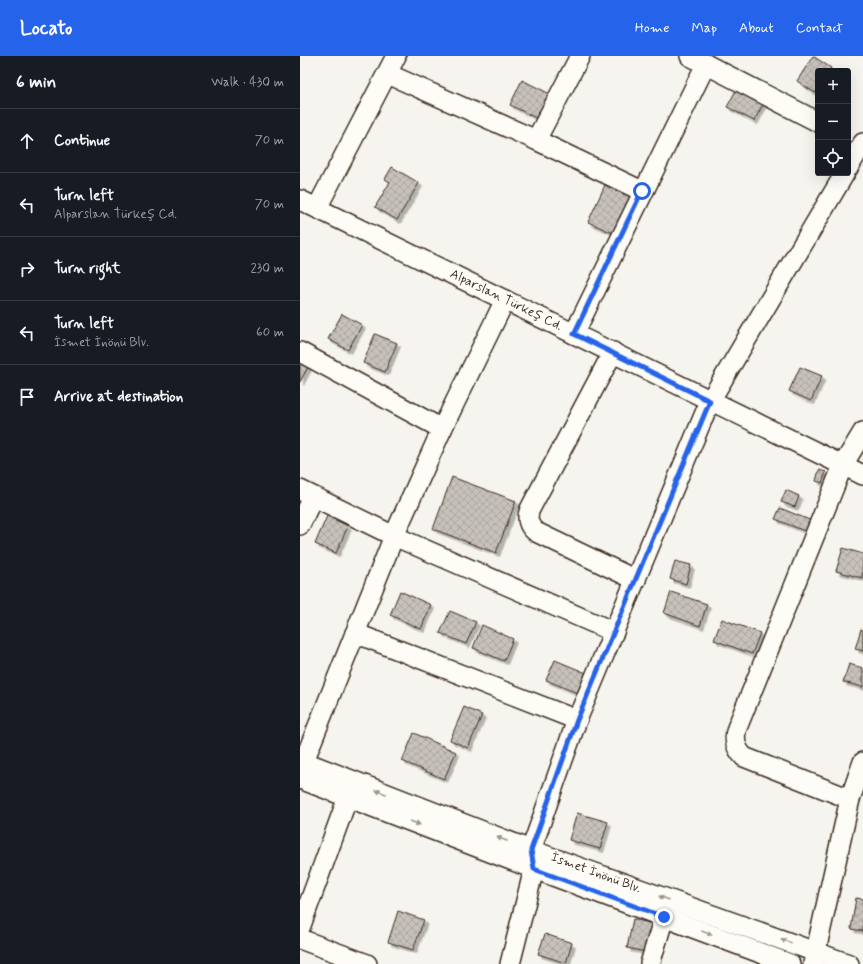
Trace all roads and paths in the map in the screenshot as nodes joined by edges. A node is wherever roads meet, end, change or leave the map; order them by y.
1 (396, 56) edge
2 (580, 56) edge
3 (698, 60) edge
4 (388, 74) junction
5 (815, 120) edge
6 (536, 140) junction
7 (859, 142) edge
8 (851, 161) edge
9 (843, 176) edge
10 (642, 191) junction
11 (300, 200) edge
12 (317, 208) junction
13 (505, 300) junction
14 (574, 334) junction
15 (300, 352) edge
16 (613, 352) junction
17 (710, 401) junction
18 (442, 428) junction
19 (863, 432) edge
20 (843, 465) junction
21 (863, 475) edge
22 (307, 494) edge
23 (300, 525) edge
24 (394, 536) junction
25 (636, 580) junction
26 (614, 632) junction
27 (355, 633) junction
28 (577, 720) junction
29 (863, 762) edge
30 (301, 767) edge
31 (348, 797) junction
32 (850, 799) junction
33 (531, 850) junction
34 (534, 869) junction
35 (664, 917) junction
36 (300, 928) edge
37 (300, 939) edge
38 (814, 958) edge
39 (367, 964) edge
40 (510, 964) edge
41 (650, 964) edge
42 (790, 964) edge
43 (849, 964) edge

1 - 4 street
2 - 6 street
3 - 5 street
3 - 10 street
4 - 6 street
4 - 12 street
6 - 10 street
7 - 8 street
9 - 17 street
10 - 14 street
11 - 12 street, Alparslan Türkeş Cd.
12 - 13 street, Alparslan Türkeş Cd.
13 - 14 street, Alparslan Türkeş Cd.
13 - 18 street
14 - 16 street, Alparslan Türkeş Cd.
15 - 18 street
16 - 17 street, Alparslan Türkeş Cd.
16 - 25 street
17 - 20 street, Alparslan Türkeş Cd.
17 - 25 street
18 - 24 street
19 - 20 street
20 - 21 street, Alparslan Türkeş Cd.
20 - 32 street
22 - 23 street
22 - 24 street
24 - 26 street
24 - 27 street
25 - 26 street
26 - 28 street
27 - 28 street
27 - 30 street
28 - 33 street
29 - 32 street
30 - 31 street, İsmet İnönü Blv.
33 -> 30 street, İsmet İnönü Blv.
31 -> 34 street, İsmet İnönü Blv.
31 - 36 street
32 - 38 street
33 - 34 street
38 -> 33 street, İsmet İnönü Blv.
34 - 35 street, İsmet İnönü Blv.
34 - 40 street
35 - 41 street
35 -> 42 street, İsmet İnönü Blv.
37 - 39 street
38 - 43 street, İsmet İnönü Blv.

